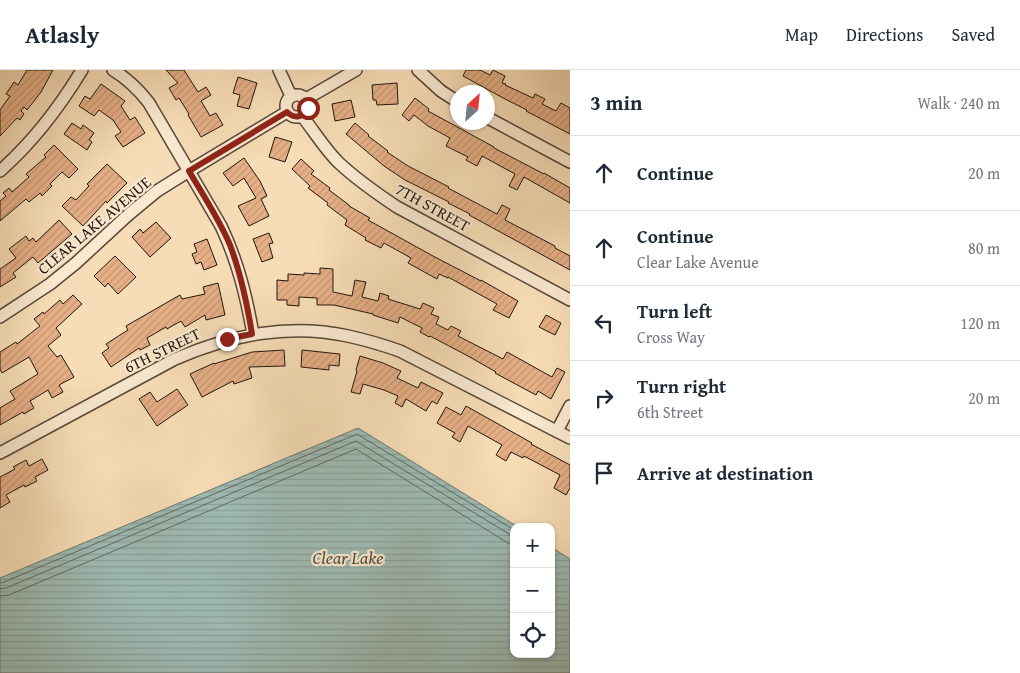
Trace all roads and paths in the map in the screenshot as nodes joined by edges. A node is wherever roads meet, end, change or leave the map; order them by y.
1 (82, 70) edge
2 (114, 70) edge
3 (279, 70) edge
4 (356, 70) edge
5 (418, 70) edge
6 (291, 96) junction
7 (450, 97) edge
8 (306, 99) junction
9 (287, 112) junction
10 (302, 116) junction
11 (495, 122) edge
12 (570, 162) edge
13 (189, 171) junction
14 (0, 172) edge
15 (570, 300) edge
16 (0, 317) edge
17 (252, 334) junction
18 (570, 406) edge
19 (557, 431) junction
20 (570, 438) edge
21 (0, 453) edge

1 - 14 street
2 - 13 street
3 - 6 street
4 - 8 street
5 - 7 street
6 - 8 street
6 - 9 street
8 - 10 street
9 - 10 street
9 - 13 street, CLEAR LAKE AVENUE
10 - 15 street, 7TH STREET
11 - 12 street
13 - 16 street, CLEAR LAKE AVENUE
13 - 17 street
17 - 19 street, 6TH STREET
17 - 21 street, 6TH STREET
18 - 19 street
19 - 20 street, 6TH STREET

